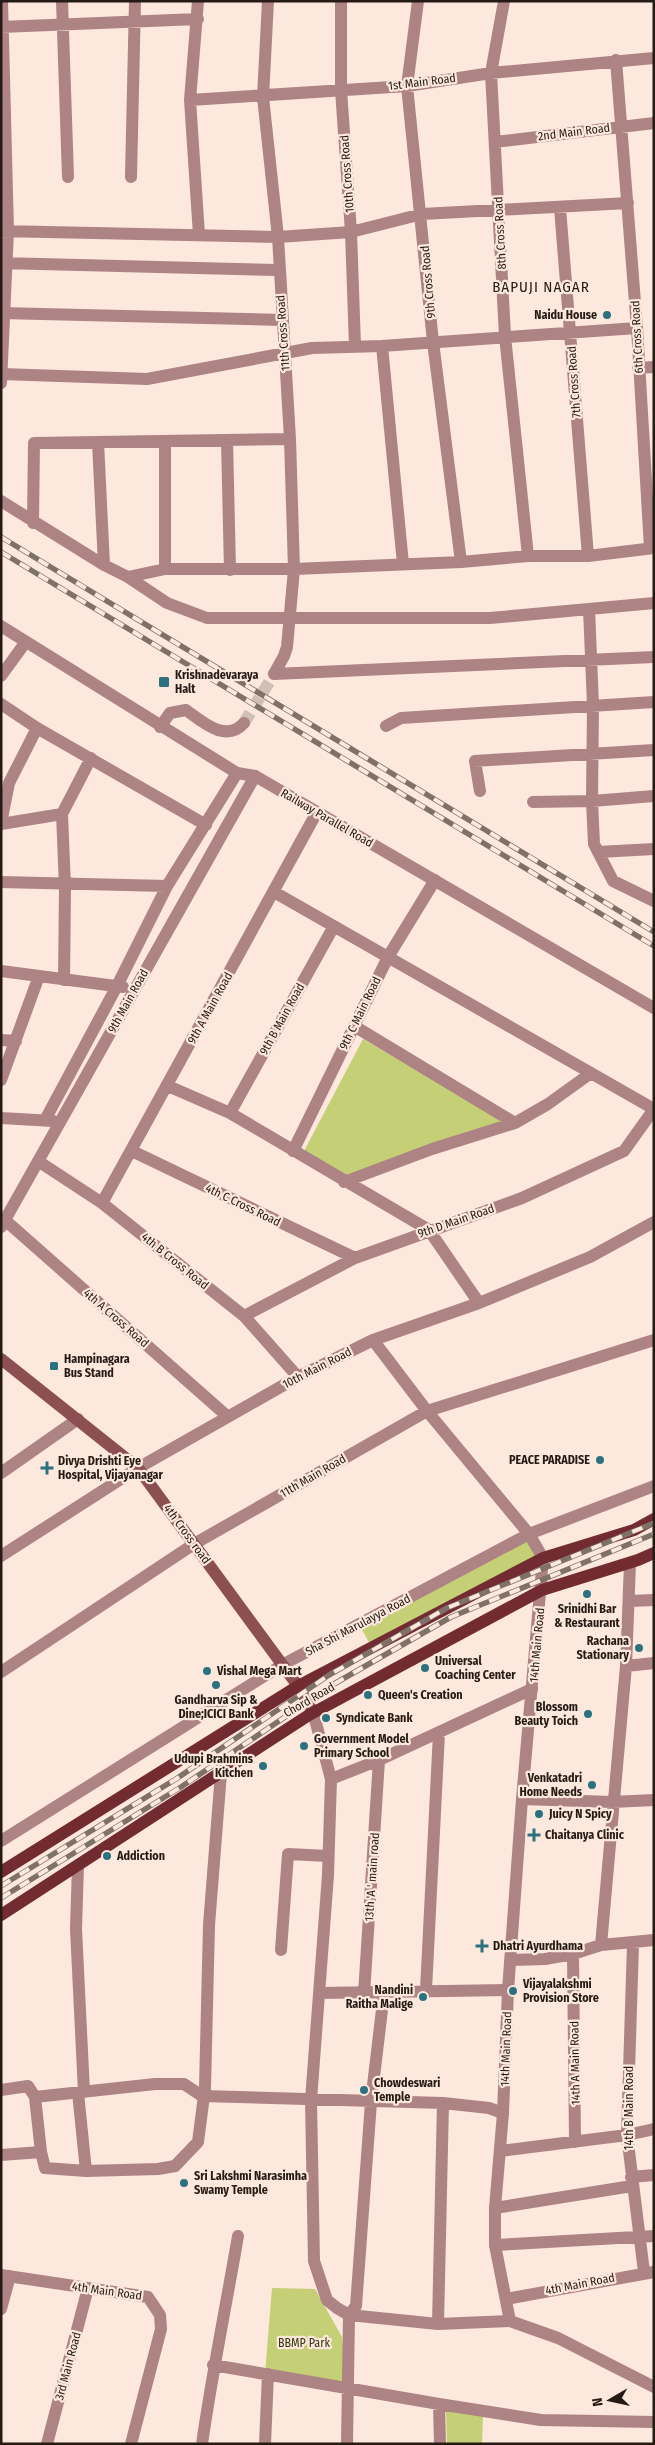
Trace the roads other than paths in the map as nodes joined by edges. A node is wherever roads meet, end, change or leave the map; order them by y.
1 (2, 1) edge
2 (62, 1) edge
3 (135, 1) edge
4 (198, 1) edge
5 (268, 1) edge
6 (342, 1) edge
7 (418, 1) edge
8 (504, 1) edge
9 (198, 19) junction
10 (135, 21) junction
11 (63, 23) junction
12 (2, 27) edge
13 (654, 58) edge
14 (616, 60) junction
15 (491, 73) junction
16 (407, 86) junction
17 (341, 90) junction
18 (263, 97) junction
19 (190, 100) junction
20 (654, 123) edge
21 (623, 126) junction
22 (495, 142) junction
23 (68, 177) dead end
24 (131, 177) dead end
25 (628, 203) junction
26 (560, 208) junction
27 (499, 210) junction
28 (422, 214) junction
29 (5, 231) edge
30 (351, 232) junction
31 (199, 235) junction
32 (278, 237) junction
33 (3, 263) edge
34 (278, 270) junction
35 (3, 313) edge
36 (282, 320) junction
37 (637, 328) junction
38 (570, 334) junction
39 (505, 336) junction
40 (433, 342) junction
41 (355, 346) junction
42 (382, 346) junction
43 (285, 354) junction
44 (654, 367) edge
45 (638, 368) junction
46 (2, 377) edge
47 (290, 439) junction
48 (648, 439) edge
49 (228, 440) junction
50 (98, 442) junction
51 (165, 442) junction
52 (650, 490) edge
53 (1, 501) edge
54 (33, 523) junction
55 (652, 548) edge
56 (528, 556) junction
57 (588, 556) junction
58 (461, 562) junction
59 (403, 564) junction
60 (104, 565) junction
61 (165, 569) junction
62 (294, 569) junction
63 (230, 570) junction
64 (128, 577) junction
65 (654, 603) edge
66 (589, 609) junction
67 (290, 617) junction
68 (1, 626) edge
69 (25, 643) junction
70 (654, 657) edge
71 (590, 660) junction
72 (1, 676) edge
73 (654, 702) edge
74 (1, 704) edge
75 (593, 706) junction
76 (244, 723) tunnel mouth
77 (386, 726) dead end
78 (160, 727) junction
79 (37, 728) junction
80 (654, 750) edge
81 (592, 753) junction
82 (91, 758) junction
83 (237, 773) junction
84 (255, 776) junction
85 (480, 791) dead end
86 (654, 796) edge
87 (592, 801) junction
88 (533, 802) dead end
89 (317, 812) junction
90 (62, 814) junction
91 (1, 823) edge
92 (206, 826) junction
93 (654, 849) edge
94 (598, 852) junction
95 (435, 880) junction
96 (1, 882) edge
97 (64, 884) junction
98 (166, 886) junction
99 (274, 892) junction
100 (654, 901) edge
101 (334, 926) junction
102 (388, 957) junction
103 (1, 971) edge
104 (39, 976) junction
105 (64, 980) junction
106 (117, 986) junction
107 (135, 988) junction
108 (654, 1008) edge
109 (354, 1026) junction
110 (1, 1040) edge
111 (16, 1041) junction
112 (591, 1072) junction
113 (1, 1080) edge
114 (168, 1086) junction
115 (654, 1109) edge
116 (230, 1113) junction
117 (1, 1118) edge
118 (45, 1120) junction
119 (60, 1121) junction
120 (515, 1123) junction
121 (132, 1151) junction
122 (293, 1151) junction
123 (38, 1161) junction
124 (344, 1182) junction
125 (102, 1203) junction
126 (654, 1222) edge
127 (3, 1223) edge
128 (429, 1230) junction
129 (355, 1258) junction
130 (479, 1303) junction
131 (244, 1316) junction
132 (373, 1340) junction
133 (654, 1340) edge
134 (5, 1362) edge
135 (298, 1376) junction
136 (427, 1411) junction
137 (227, 1416) junction
138 (78, 1419) junction
139 (138, 1468) junction
140 (1, 1473) edge
141 (654, 1486) edge
142 (654, 1519) edge
143 (529, 1534) junction
144 (194, 1544) junction
145 (654, 1553) edge
146 (1, 1556) edge
147 (544, 1558) junction
148 (630, 1562) junction
149 (542, 1590) junction
150 (654, 1600) edge
151 (629, 1601) junction
152 (654, 1663) edge
153 (282, 1665) junction
154 (626, 1666) junction
155 (1, 1672) edge
156 (298, 1686) junction
157 (532, 1689) junction
158 (313, 1712) junction
159 (439, 1733) junction
160 (380, 1760) junction
161 (221, 1773) junction
162 (331, 1779) junction
163 (522, 1799) junction
164 (654, 1800) edge
165 (612, 1802) junction
166 (1, 1841) edge
167 (328, 1856) junction
168 (78, 1865) junction
169 (1, 1872) edge
170 (1, 1915) edge
171 (654, 1940) edge
172 (633, 1944) junction
173 (601, 1945) junction
174 (281, 1950) dead end
175 (574, 1954) junction
176 (511, 1960) junction
177 (426, 1990) junction
178 (508, 1990) junction
179 (384, 1993) junction
180 (320, 1994) junction
181 (364, 1994) junction
182 (1, 2090) edge
183 (81, 2092) junction
184 (202, 2096) junction
185 (35, 2097) junction
186 (311, 2100) junction
187 (371, 2102) junction
188 (442, 2103) junction
189 (503, 2113) junction
190 (654, 2129) edge
191 (627, 2135) junction
192 (575, 2142) junction
193 (500, 2151) junction
194 (41, 2152) junction
195 (1, 2155) edge
196 (86, 2171) junction
197 (654, 2175) edge
198 (632, 2182) junction
199 (495, 2208) junction
200 (238, 2236) dead end
201 (654, 2236) edge
202 (638, 2238) junction
203 (495, 2245) junction
204 (649, 2272) edge
205 (5, 2276) edge
206 (88, 2288) junction
207 (506, 2299) junction
208 (1, 2309) edge
209 (349, 2315) junction
210 (510, 2321) junction
211 (438, 2324) junction
212 (213, 2364) junction
213 (268, 2374) junction
214 (654, 2387) edge
215 (348, 2389) junction
216 (439, 2404) junction
217 (654, 2422) edge
218 (47, 2444) edge
219 (131, 2444) edge
220 (202, 2444) edge
221 (265, 2444) edge
222 (347, 2444) edge
223 (440, 2444) edge

1 - 12 street
2 - 11 street
3 - 10 street
4 - 9 street
5 - 18 street, 11th Cross Road
6 - 17 street, 10th Cross Road
7 - 16 street, 9th Cross Road
8 - 15 street, 8th Cross Road
9 - 10 street
9 - 19 street
10 - 11 street
10 - 24 street
11 - 12 street
11 - 23 street
12 - 29 street
13 - 14 street, 1st Main Road
14 - 15 street, 1st Main Road
14 - 21 street, 6th Cross Road
15 - 16 street, 1st Main Road
15 - 22 street, 8th Cross Road
16 - 17 street, 1st Main Road
16 - 28 street, 9th Cross Road
17 - 18 street, 1st Main Road
17 - 30 street, 10th Cross Road
18 - 19 street, 1st Main Road
18 - 32 street, 11th Cross Road
19 - 31 street
20 - 21 street, 2nd Main Road
21 - 22 street, 2nd Main Road
21 - 25 street, 6th Cross Road
22 - 27 street, 8th Cross Road
25 - 26 street
25 - 37 street, 6th Cross Road
26 - 27 street
26 - 38 street, 7th Cross Road
27 - 28 street
27 - 39 street, 8th Cross Road
28 - 30 street
28 - 40 street, 9th Cross Road
29 - 31 street
29 - 33 street
30 - 32 street
30 - 41 street, 10th Cross Road
31 - 32 street
32 - 34 street, 11th Cross Road
33 - 34 street
33 - 35 street
34 - 36 street, 11th Cross Road
35 - 36 street
35 - 46 street
36 - 43 street, 11th Cross Road
37 - 38 street
37 - 45 street, 6th Cross Road
38 - 39 street
38 - 57 street, 7th Cross Road
39 - 40 street
39 - 56 street, 8th Cross Road
40 - 42 street
40 - 58 street, 9th Cross Road
41 - 42 street
41 - 43 street
42 - 59 street
43 - 46 street
43 - 47 street, 11th Cross Road
44 - 45 street
45 - 48 street, 6th Cross Road
47 - 49 street
47 - 62 street, 11th Cross Road
48 - 52 street, 6th Cross Road
49 - 51 street
49 - 63 street
50 - 51 street
50 - 54 street
50 - 60 street
51 - 61 street
52 - 55 street, 6th Cross Road
53 - 54 street
54 - 60 street
55 - 57 street
56 - 57 street
56 - 58 street
58 - 59 street
59 - 62 street
60 - 64 street
61 - 63 street
61 - 64 street
62 - 63 street
62 - 67 street, 11th Cross Road
64 - 67 street
65 - 66 street
66 - 67 street
66 - 71 street
67 - 71 street, 11th Cross Road
68 - 69 street, Railway Parallel Road
69 - 72 street
69 - 78 street, Railway Parallel Road
70 - 71 street
71 - 75 street
73 - 75 street
74 - 79 street
75 - 77 street
75 - 81 street
76 - 78 street
78 - 83 street, Railway Parallel Road
79 - 82 street
79 - 91 street
80 - 81 street
81 - 85 street
81 - 87 street
82 - 90 street
82 - 92 street
83 - 84 street, Railway Parallel Road
83 - 92 street
84 - 89 street, Railway Parallel Road
84 - 107 street, 9th Main Road
86 - 87 street
87 - 88 street
87 - 94 street
89 - 95 street, Railway Parallel Road
89 - 99 street, 9th A Main Road
90 - 91 street
90 - 97 street
92 - 98 street
93 - 94 street
94 - 100 street
95 - 102 street, 9th C Main Road
95 - 108 street, Railway Parallel Road
96 - 97 street
97 - 98 street
97 - 105 street
98 - 106 street
99 - 101 street
99 - 114 street, 9th A Main Road
101 - 102 street
101 - 116 street, 9th B Main Road
102 - 109 street, 9th C Main Road
102 - 112 street
103 - 104 street
104 - 105 street
104 - 111 street
105 - 106 street
106 - 107 street
106 - 118 street
107 - 119 street, 9th Main Road
109 - 120 street
109 - 122 street, 9th C Main Road
110 - 111 street
111 - 113 street
112 - 115 street
112 - 120 street
114 - 116 street
114 - 121 street, 9th A Main Road
115 - 128 street, 9th D Main Road
116 - 122 street
117 - 118 street
118 - 119 street
119 - 123 street, 9th Main Road
120 - 124 street
121 - 125 street, 9th A Main Road
121 - 129 street, 4th C Cross Road
122 - 124 street
123 - 125 street, 4th B Cross Road
123 - 127 street, 9th Main Road
124 - 128 street
125 - 131 street, 4th B Cross Road
126 - 130 street, 10th Main Road
127 - 137 street, 4th A Cross Road
128 - 129 street, 9th D Main Road
128 - 130 street
129 - 131 street, 9th D Main Road
130 - 132 street, 10th Main Road
131 - 135 street, 4th B Cross Road
132 - 135 street, 10th Main Road
132 - 136 street
133 - 136 street, 11th Main Road
134 - 138 main road, 4th Cross road
135 - 137 street, 10th Main Road
136 - 143 street
136 - 144 street, 11th Main Road
137 - 139 street, 10th Main Road
138 - 139 main road, 4th Cross road
138 - 140 street
139 - 144 main road, 4th Cross road
139 - 146 street, 10th Main Road
141 - 143 street, Sha Shi Marulayya Road
142 - 147 main road, Chord Road
143 - 147 street
143 - 153 street, Sha Shi Marulayya Road
144 - 153 main road, 4th Cross road
144 - 155 street, 11th Main Road
145 - 148 main road, Chord Road
147 - 149 street, 14th Main Road
147 - 156 main road, Chord Road
148 - 149 main road, Chord Road
148 - 151 street
149 - 157 street, 14th Main Road
149 - 158 main road, Chord Road
150 - 151 street
151 - 154 street
152 - 154 street
153 - 156 main road, 4th Cross road
153 - 166 street, Sha Shi Marulayya Road
154 - 165 street
156 - 158 main road, 4th Cross road
156 - 169 main road, Chord Road
157 - 159 street
157 - 163 street, 14th Main Road
158 - 161 main road, Chord Road
158 - 162 street
159 - 160 street
159 - 177 street
160 - 162 street
160 - 181 street, 13th 'A ' main road
161 - 168 main road, Chord Road
161 - 184 street
162 - 167 street
163 - 165 street
163 - 176 street, 14th Main Road
164 - 165 street
165 - 173 street
167 - 174 street
167 - 180 street
168 - 170 main road, Chord Road
168 - 183 street
171 - 172 street
172 - 173 street
172 - 191 street, 14th B Main Road
173 - 175 street
175 - 176 street
175 - 192 street, 14th A Main Road
176 - 178 street, 14th Main Road
177 - 178 street
177 - 179 street
178 - 189 street, 14th Main Road
179 - 181 street
179 - 187 street
180 - 181 street
180 - 186 street
182 - 185 street
183 - 184 street
183 - 185 street
183 - 196 street
184 - 186 street
184 - 196 street
185 - 194 street
186 - 187 street
186 - 209 street
187 - 188 street
187 - 209 street
188 - 189 street
188 - 211 street
189 - 193 street, 14th Main Road
190 - 191 street
191 - 192 street
191 - 198 street, 14th B Main Road
192 - 193 street
193 - 199 street, 14th Main Road
194 - 195 street
194 - 196 street
197 - 198 street
198 - 199 street
198 - 202 street, 14th B Main Road
199 - 203 street, 14th Main Road
200 - 212 street
201 - 202 street
202 - 203 street
202 - 204 street, 14th B Main Road
203 - 207 street, 14th Main Road
204 - 207 street, 4th Main Road
205 - 206 street, 4th Main Road
205 - 208 street
206 - 218 street, 3rd Main Road
206 - 219 street, 4th Main Road
207 - 210 street, 14th Main Road
209 - 211 street
209 - 215 street
210 - 211 street
210 - 214 street
212 - 213 street
212 - 220 street
213 - 215 street
213 - 221 street
215 - 216 street
215 - 222 street
216 - 217 street
216 - 223 street

